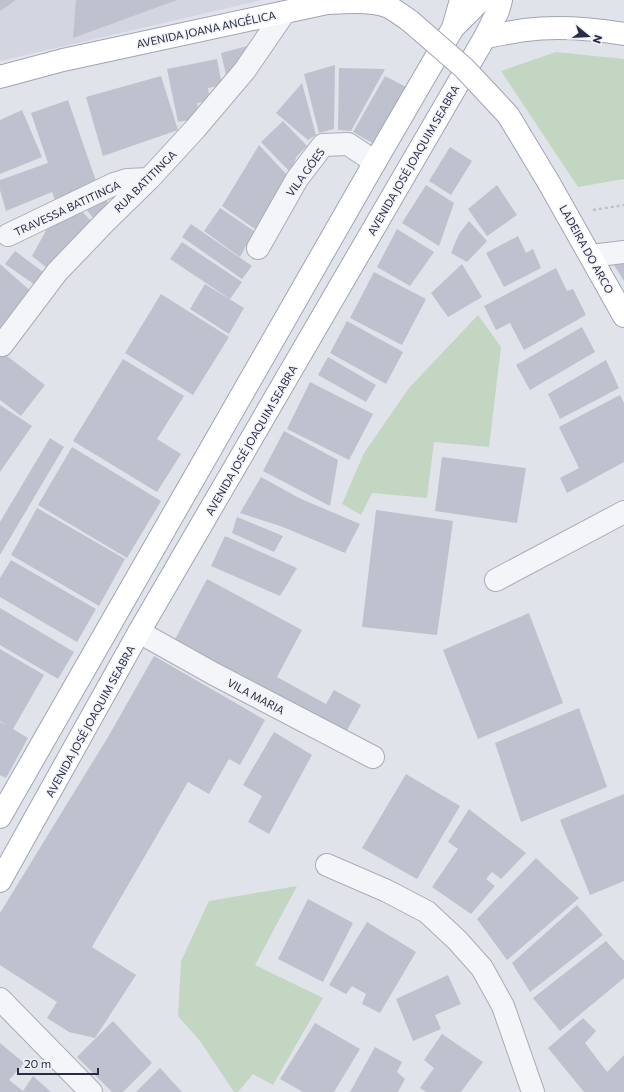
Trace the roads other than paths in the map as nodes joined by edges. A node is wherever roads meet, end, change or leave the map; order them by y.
1 (460, 0) edge
2 (481, 0) edge
3 (502, 0) edge
4 (311, 3) edge
5 (384, 3) edge
6 (284, 13) junction
7 (410, 21) joint
8 (453, 28) junction
9 (624, 34) edge
10 (485, 37) junction
11 (0, 77) edge
12 (375, 162) junction
13 (149, 179) junction
14 (8, 234) dead end
15 (258, 248) dead end
16 (624, 252) edge
17 (591, 256) junction
18 (624, 316) edge
19 (2, 346) dead end
20 (624, 512) edge
21 (496, 580) dead end
22 (140, 632) junction
23 (373, 757) dead end
24 (5, 795) edge
25 (0, 816) edge
26 (328, 865) dead end
27 (0, 881) edge
28 (0, 999) edge
29 (91, 1092) edge
30 (533, 1092) edge

1 - 8 main road
2 - 8 main road
3 - 10 main road, AVENIDA JOSÉ JOAQUIM SEABRA
4 - 5 main road, AVENIDA JOANA ANGÉLICA
4 - 6 main road, AVENIDA JOANA ANGÉLICA
5 - 7 main road, AVENIDA JOANA ANGÉLICA
6 - 11 main road, AVENIDA JOANA ANGÉLICA
6 - 13 street, RUA BATITINGA
7 - 17 main road, LADEIRA DO ARCO, bridge
8 - 12 main road
9 - 10 main road
10 - 22 main road, AVENIDA JOSÉ JOAQUIM SEABRA
12 - 15 street, VILA GÓES
12 - 24 main road
13 - 14 street, TRAVESSA BATITINGA
13 - 19 street, RUA BATITINGA
16 - 17 street
17 - 18 main road, LADEIRA DO ARCO
20 - 21 street
22 - 23 street, VILA MARIA
22 - 27 main road, AVENIDA JOSÉ JOAQUIM SEABRA
24 - 25 main road
26 - 30 street
28 - 29 street

